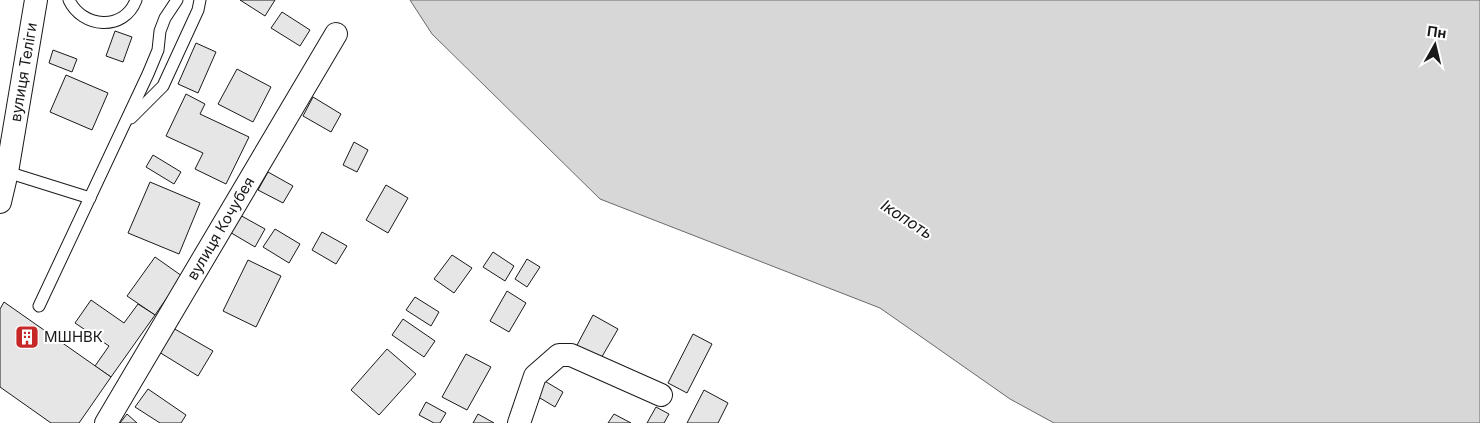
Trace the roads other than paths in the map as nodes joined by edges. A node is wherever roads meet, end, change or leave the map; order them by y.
1 (36, 0) edge
2 (69, 0) edge
3 (136, 0) edge
4 (177, 0) edge
5 (200, 0) edge
6 (336, 34) dead end
7 (124, 124) junction
8 (7, 172) junction
9 (90, 198) junction
10 (0, 202) edge
11 (40, 306) dead end
12 (661, 395) dead end
13 (106, 423) edge
14 (519, 423) edge

1 - 8 street, вулиця Теліги
2 - 3 lane
4 - 7 lane
5 - 7 lane
6 - 13 street, вулиця Кочубея
7 - 9 lane
8 - 9 lane
8 - 10 street, вулиця Теліги
9 - 11 lane
12 - 14 street

